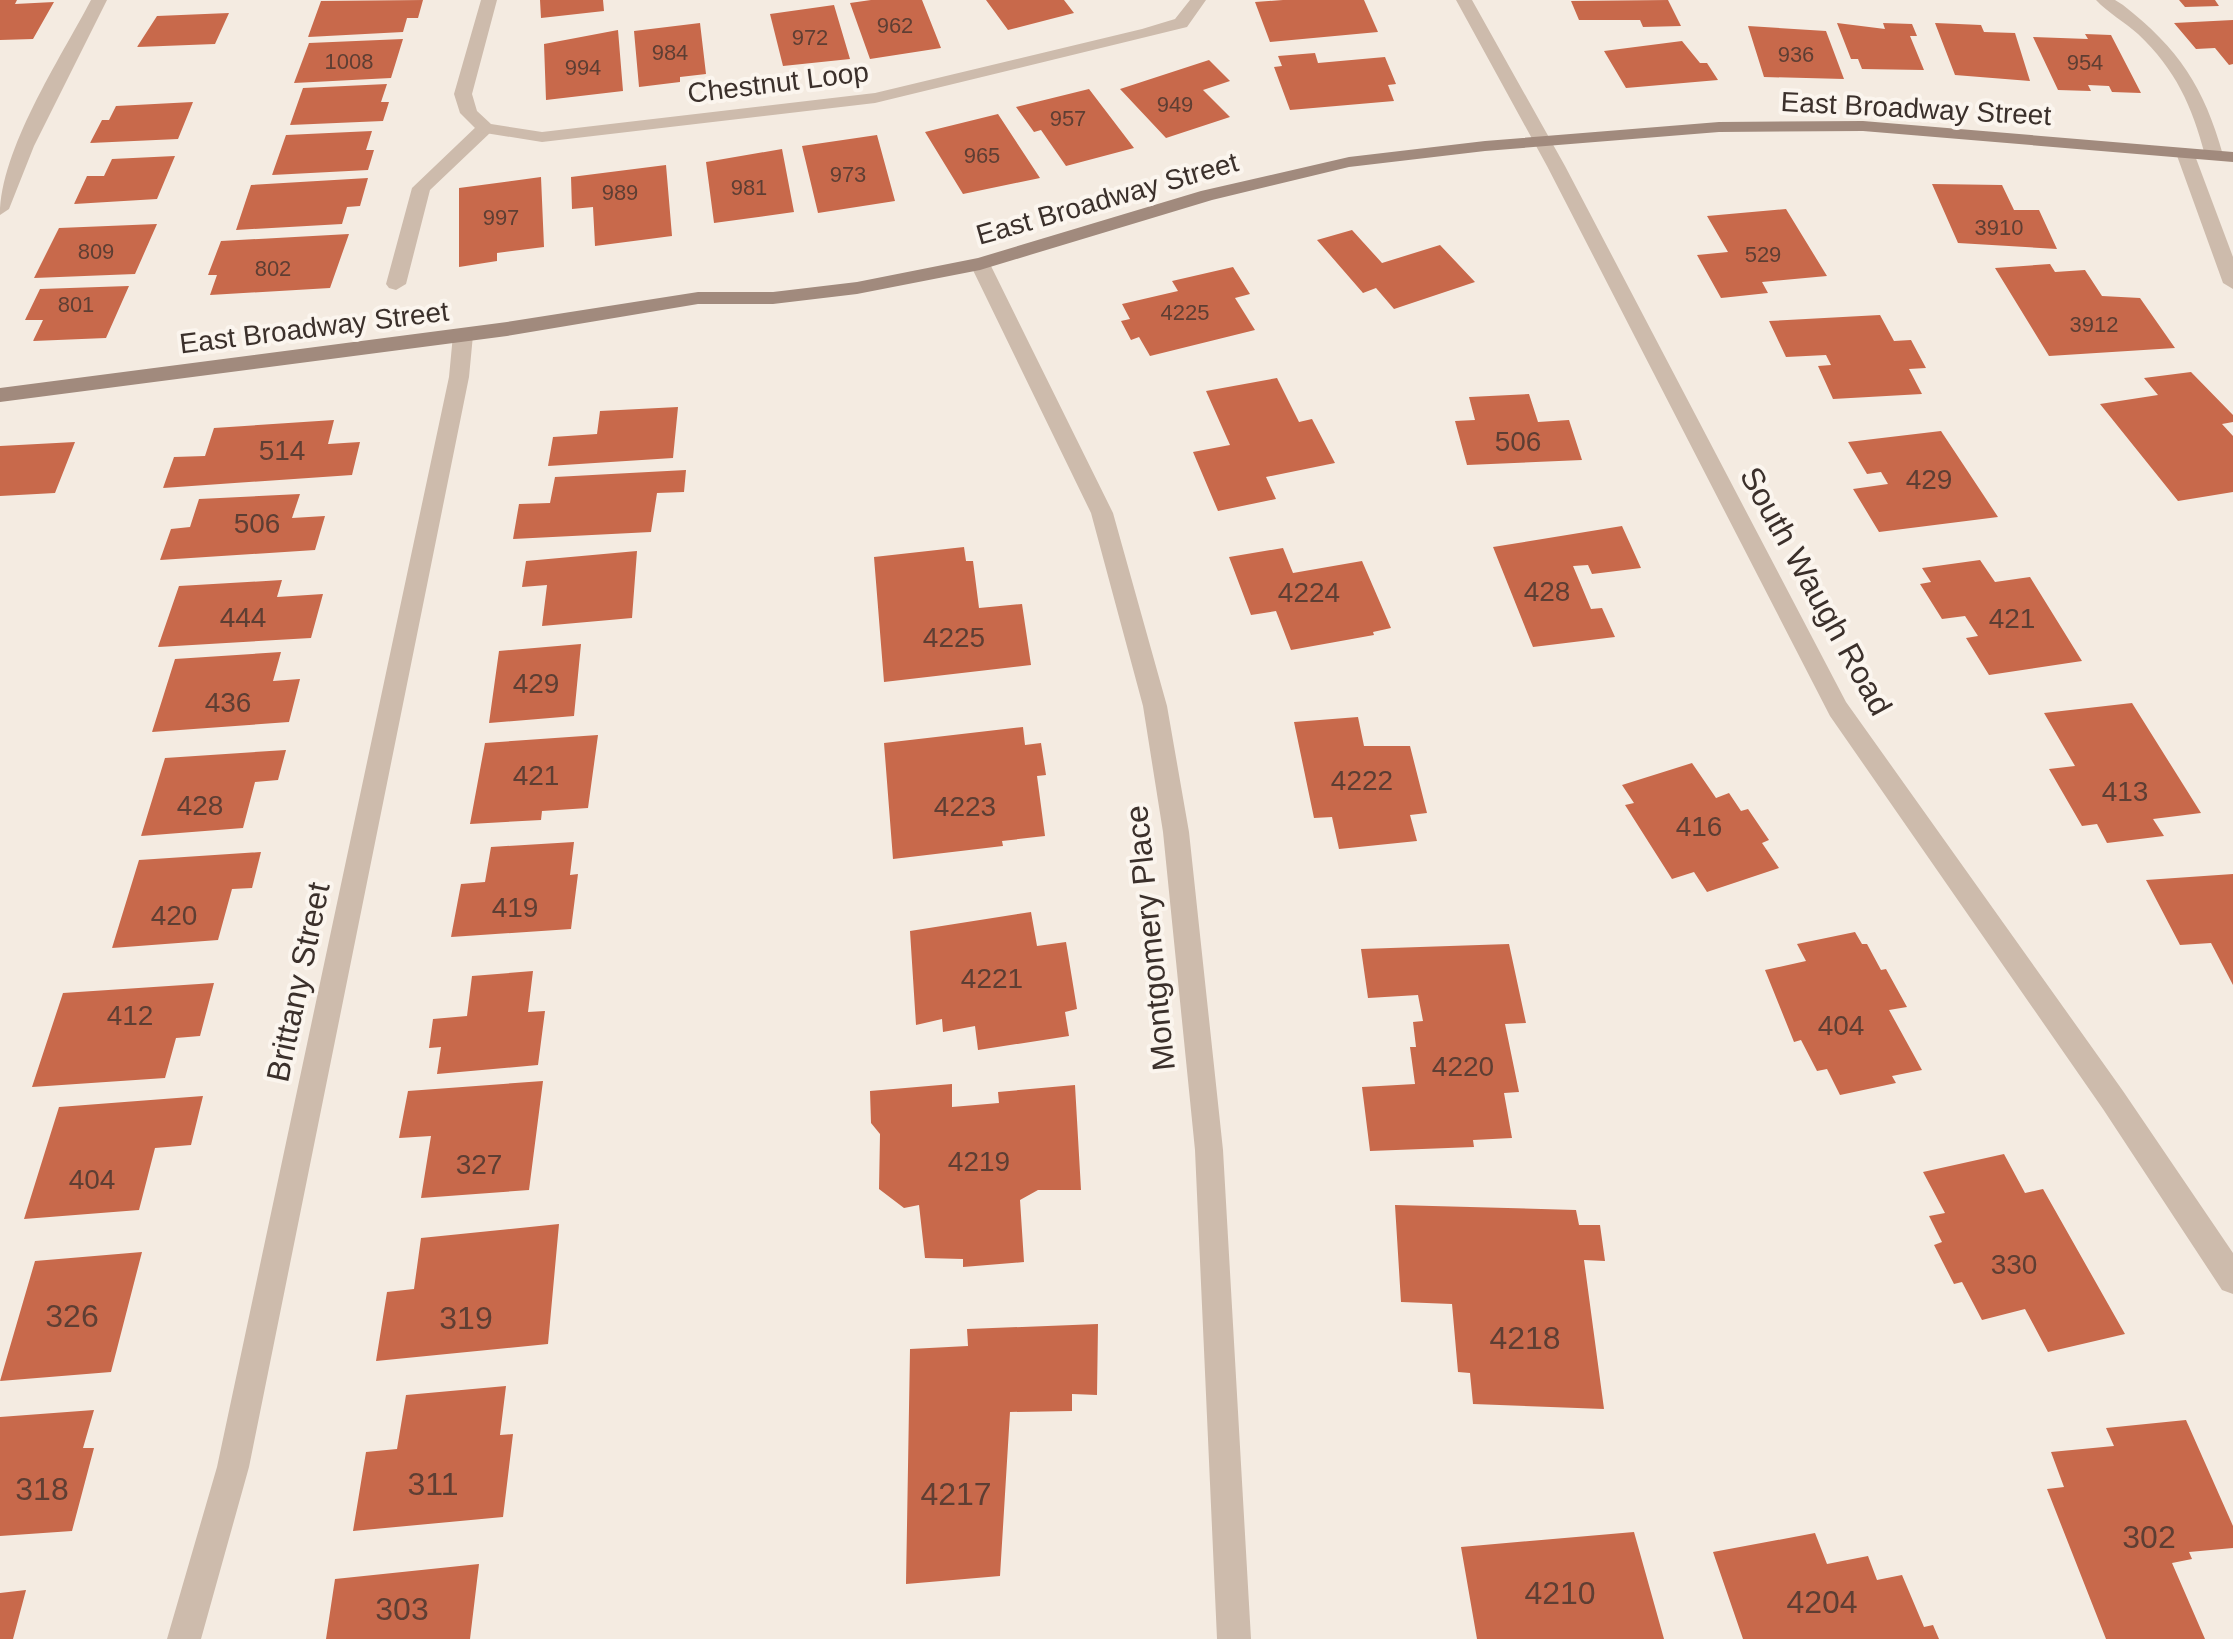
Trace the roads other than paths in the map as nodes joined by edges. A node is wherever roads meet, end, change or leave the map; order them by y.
1 (99, 0) edge
2 (489, 0) edge
3 (1198, 0) edge
4 (1464, 0) edge
5 (2104, 0) edge
6 (485, 128) junction
7 (1542, 142) junction
8 (2185, 153) junction
9 (2224, 156) edge
10 (0, 209) edge
11 (980, 264) junction
12 (2233, 283) edge
13 (396, 284) dead end
14 (462, 336) junction
15 (0, 395) edge
16 (2233, 1278) edge
17 (184, 1639) edge
18 (1234, 1639) edge

1 - 10 street
2 - 6 street
3 - 6 street, Chestnut Loop
4 - 7 street, South Waugh Road
5 - 9 street
6 - 13 street
7 - 8 street, East Broadway Street
7 - 11 street, East Broadway Street
7 - 16 street, South Waugh Road
8 - 9 street, East Broadway Street
8 - 12 street
11 - 14 street, East Broadway Street
11 - 18 street, Montgomery Place
14 - 15 street, East Broadway Street
14 - 17 street, Brittany Street

